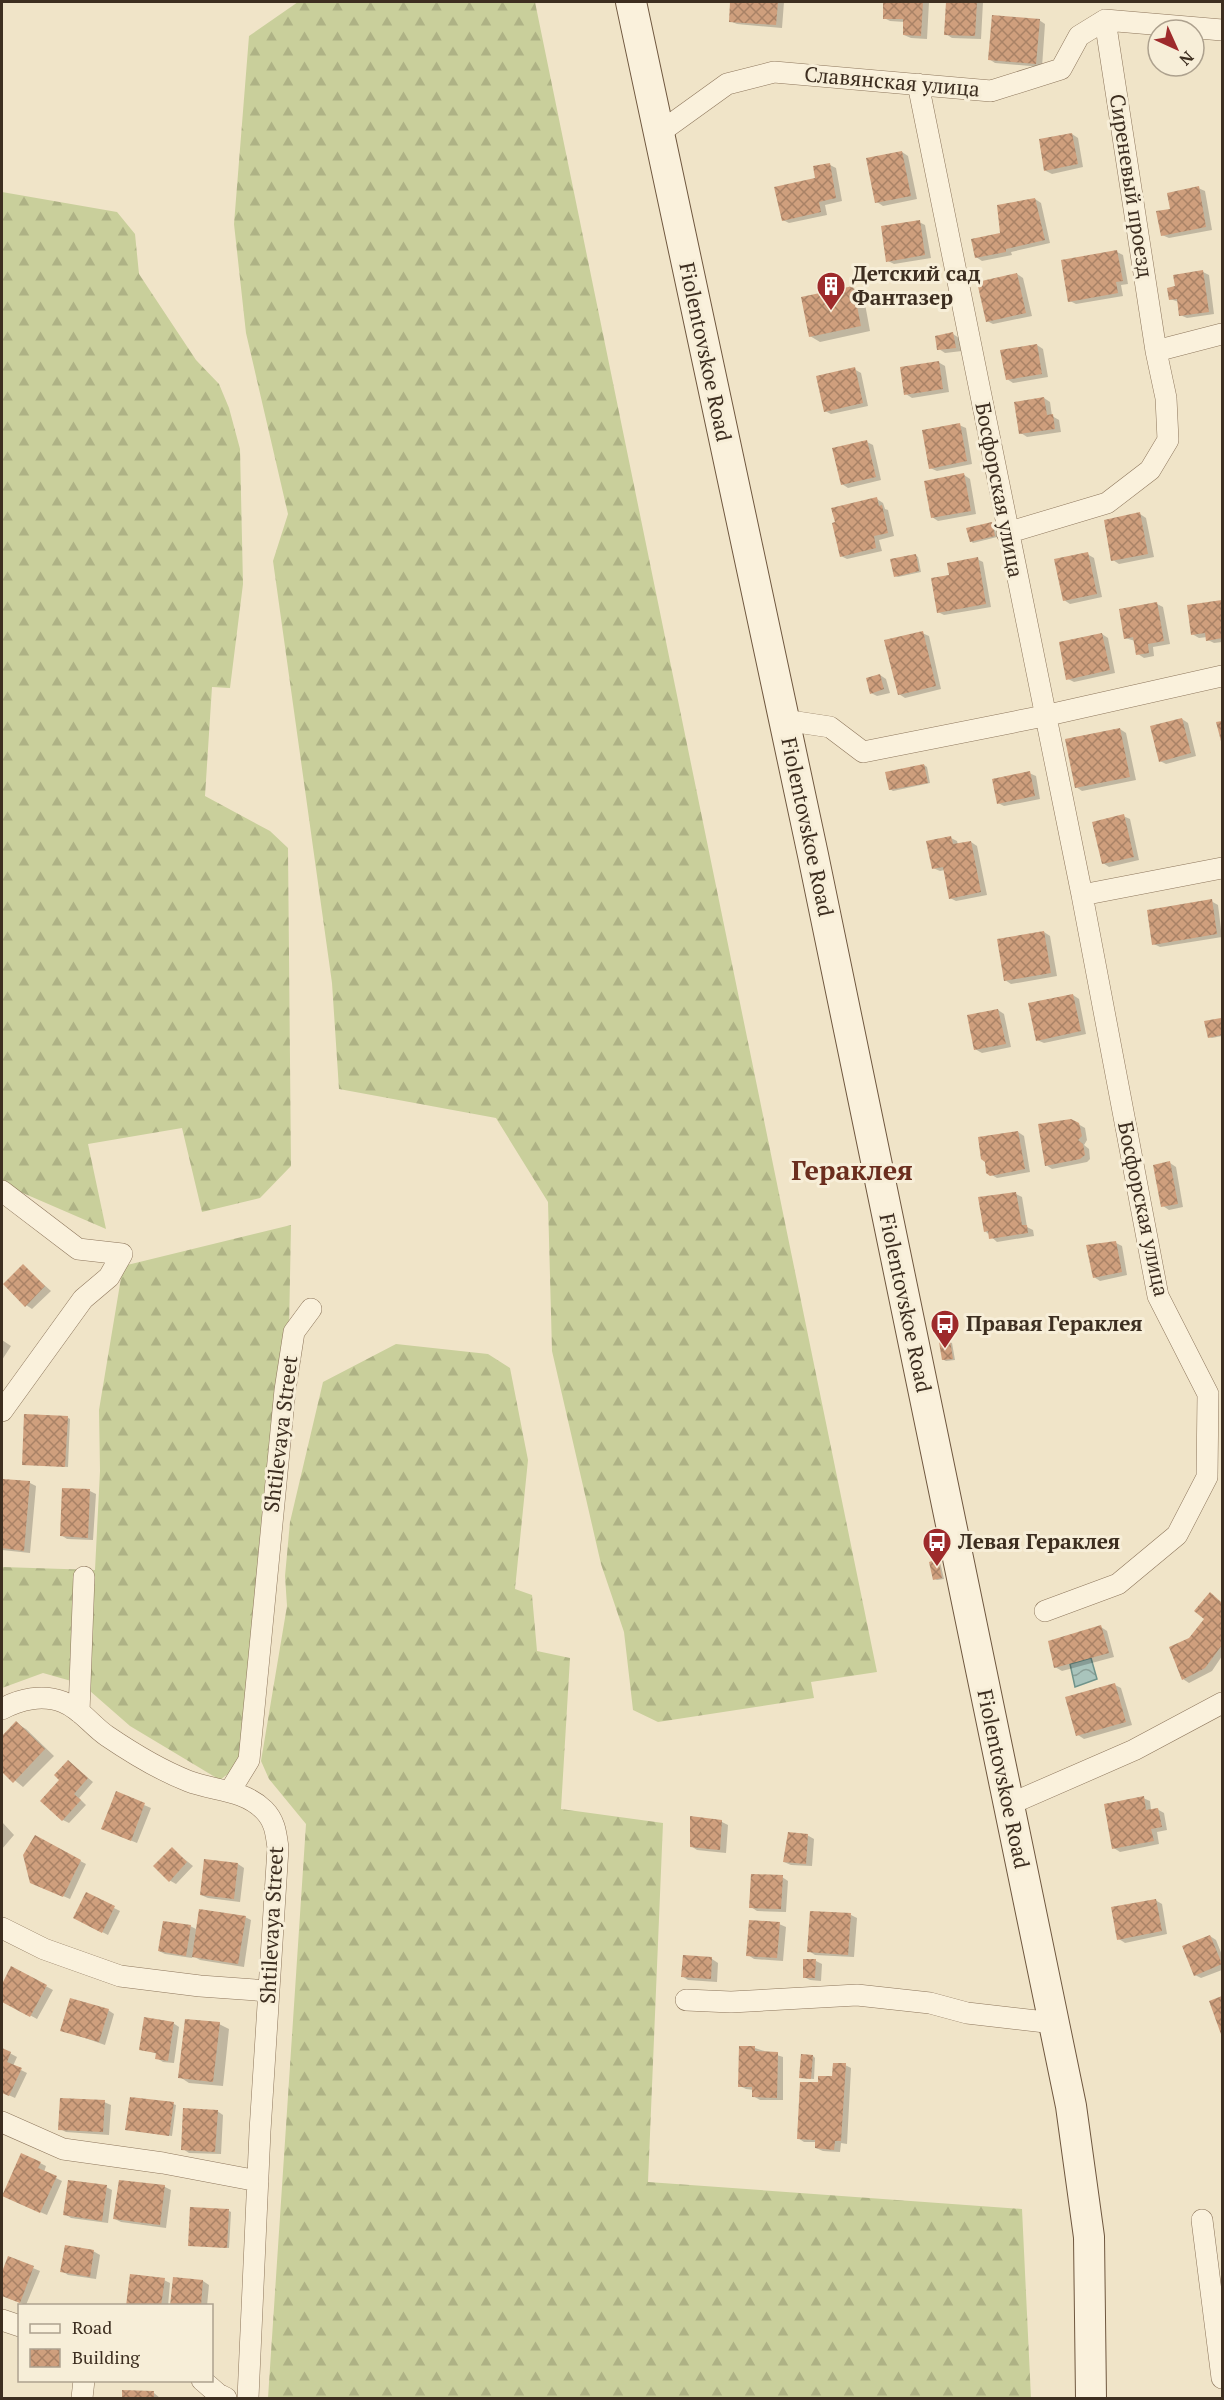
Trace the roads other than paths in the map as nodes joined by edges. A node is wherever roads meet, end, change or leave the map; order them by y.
1 (631, 2) edge
2 (1105, 20) junction
3 (1222, 30) edge
4 (918, 84) junction
5 (659, 133) junction
6 (1222, 334) edge
7 (1156, 351) junction
8 (1007, 533) junction
9 (1222, 676) edge
10 (1044, 716) junction
11 (784, 720) junction
12 (1222, 868) edge
13 (1082, 895) junction
14 (2, 1191) edge
15 (311, 1309) dead end
16 (2, 1411) edge
17 (84, 1577) dead end
18 (1045, 1611) dead end
19 (1222, 1703) edge
20 (2, 1709) edge
21 (78, 1712) junction
22 (230, 1791) junction
23 (1008, 1805) junction
24 (2, 1928) edge
25 (269, 1991) junction
26 (686, 2001) dead end
27 (1054, 2023) junction
28 (2, 2122) edge
29 (258, 2181) junction
30 (1202, 2220) dead end
31 (2, 2320) edge
32 (18, 2325) edge
33 (1222, 2379) edge
34 (84, 2382) edge
35 (204, 2382) edge
36 (82, 2398) edge
37 (226, 2398) edge
38 (248, 2398) edge
39 (1091, 2398) edge

1 - 5 main road, Fiolentovskoe Road
2 - 3 street
2 - 4 street, Славянская улица
2 - 7 street, Сиреневый проезд
4 - 5 street, Славянская улица
4 - 8 street, Босфорская улица
5 - 11 main road, Fiolentovskoe Road
6 - 7 street
7 - 8 street, Сиреневый проезд
8 - 10 street, Босфорская улица
9 - 10 street
10 - 11 street
10 - 13 street, Босфорская улица
11 - 23 main road, Fiolentovskoe Road
12 - 13 street
13 - 18 street, Босфорская улица
14 - 16 street
15 - 22 street, Shtilevaya Street
17 - 21 street
19 - 23 street
20 - 21 street
21 - 22 street
22 - 25 street, Shtilevaya Street
23 - 27 main road, Fiolentovskoe Road
24 - 25 street
25 - 29 street, Shtilevaya Street
26 - 27 street
27 - 39 main road, Fiolentovskoe Road
28 - 29 street
29 - 38 street, Shtilevaya Street
30 - 33 street
31 - 32 street
34 - 36 street
35 - 37 street

